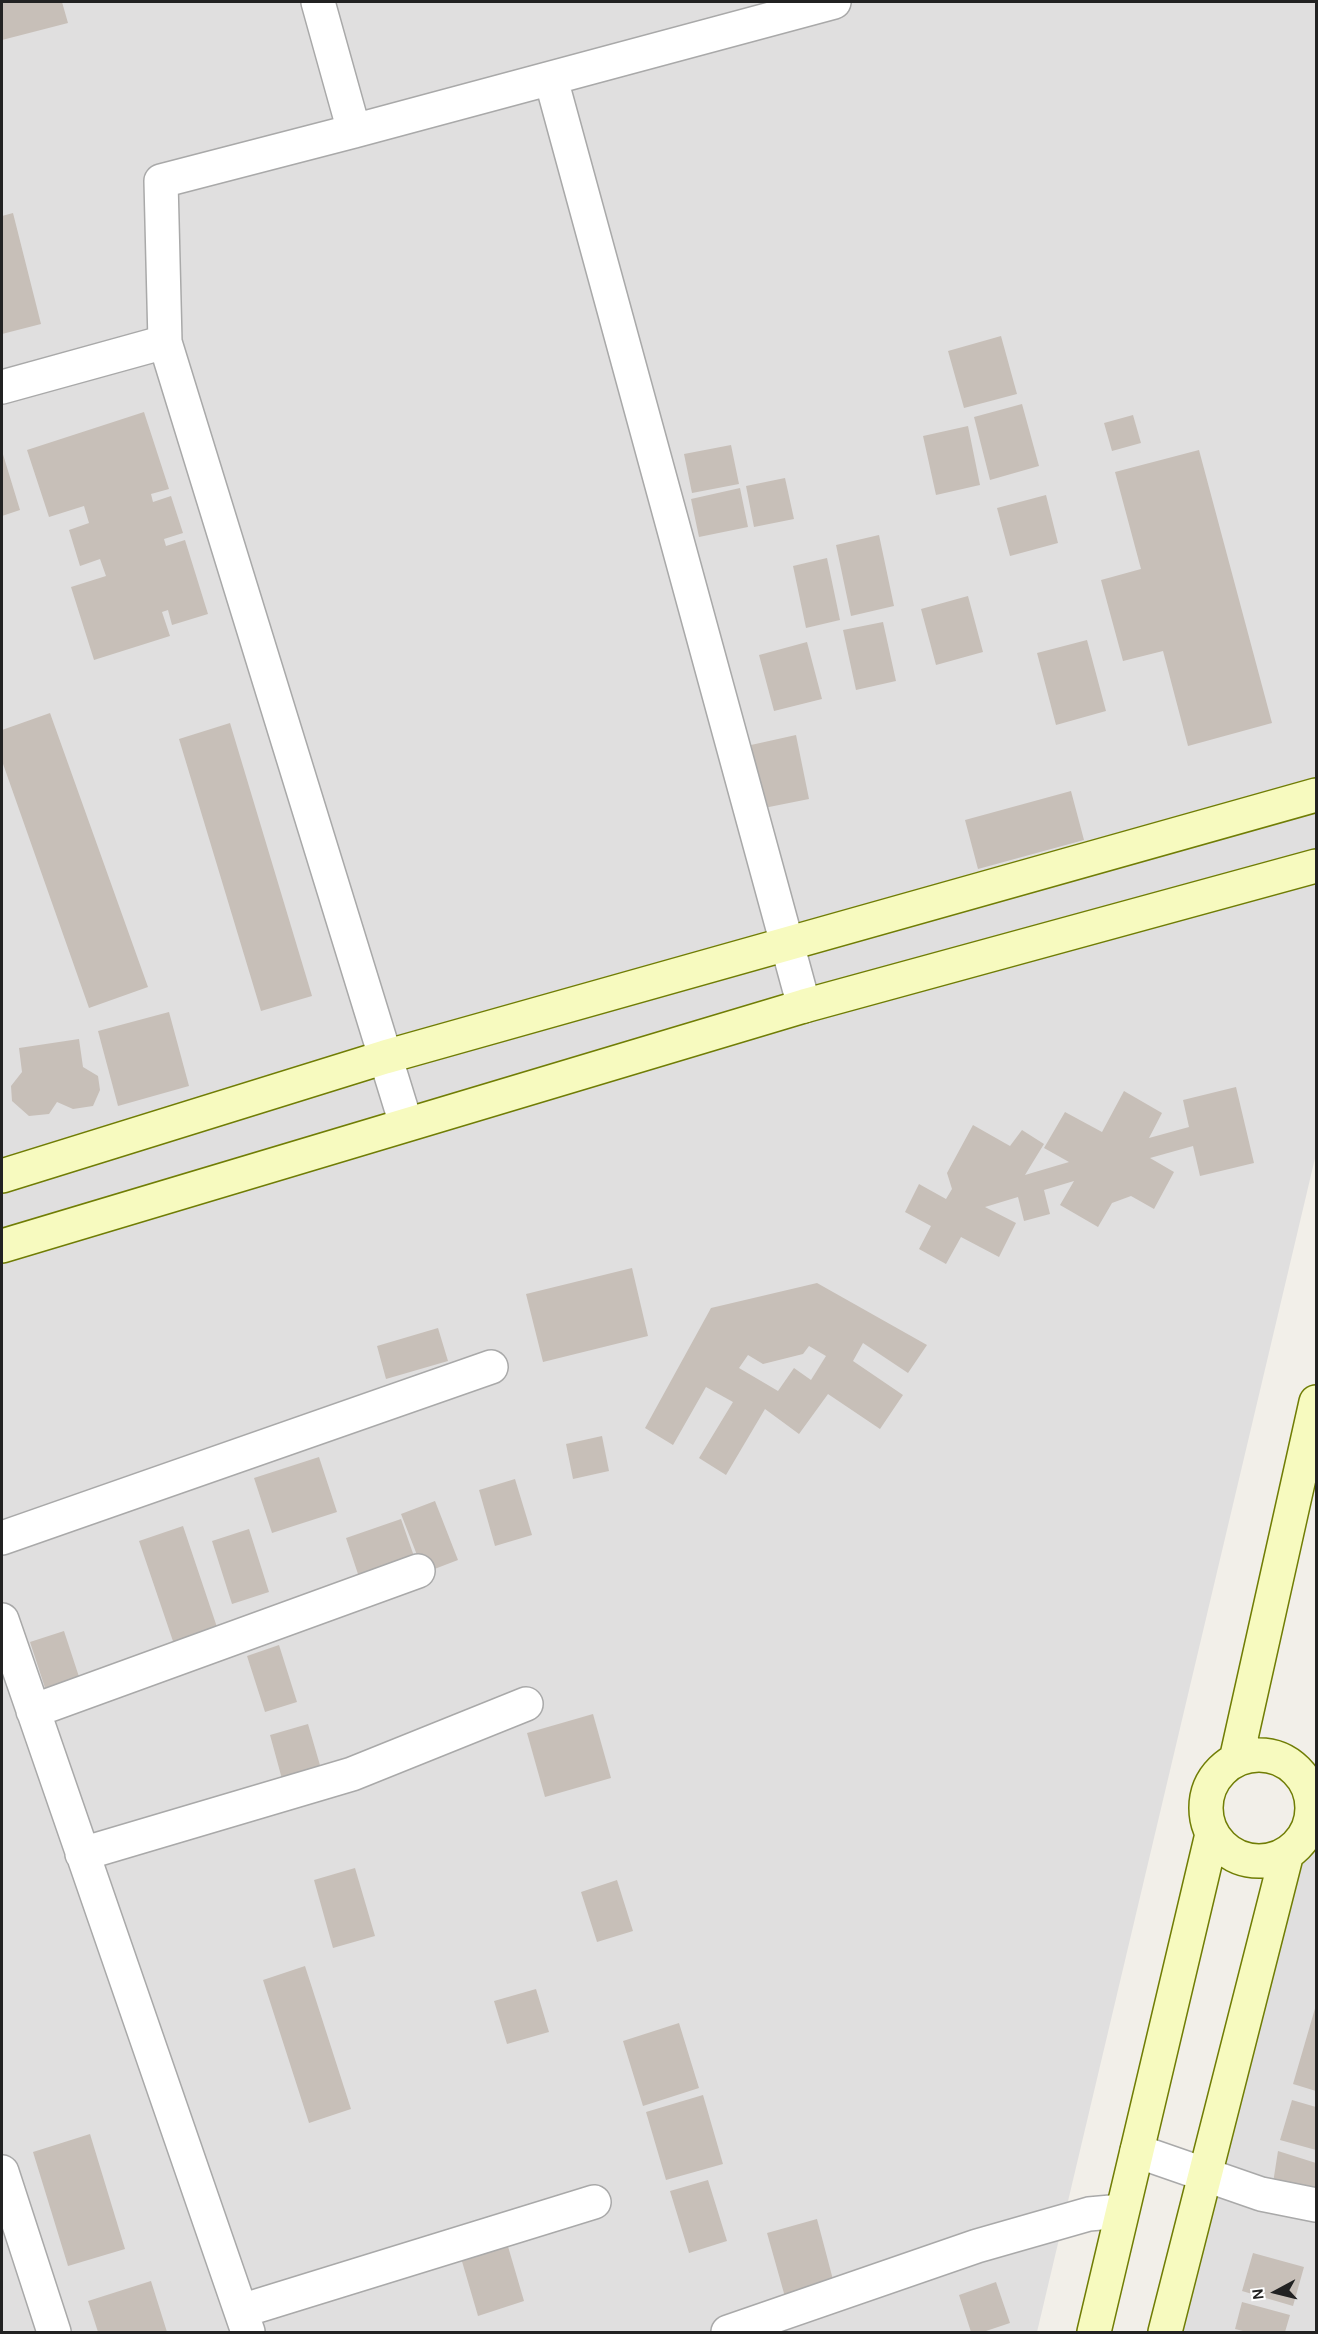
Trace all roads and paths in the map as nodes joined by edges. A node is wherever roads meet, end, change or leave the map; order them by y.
1 (318, 2) edge
2 (821, 3) edge
3 (551, 79) junction
4 (354, 131) junction
5 (165, 342) junction
6 (2, 387) edge
7 (1317, 795) edge
8 (1317, 866) edge
9 (788, 945) junction
10 (804, 1006) junction
11 (385, 1057) junction
12 (406, 1124) junction
13 (2, 1176) edge
14 (2, 1246) edge
15 (491, 1367) dead end
16 (1317, 1402) edge
17 (2, 1538) edge
18 (418, 1571) dead end
19 (2, 1620) edge
20 (526, 1704) dead end
21 (33, 1711) junction
22 (1317, 1755) edge
23 (1236, 1760) junction
24 (1313, 1791) edge
25 (1212, 1834) junction
26 (1301, 1847) edge
27 (82, 1854) junction
28 (1137, 2151) junction
29 (2, 2172) edge
30 (1206, 2173) junction
31 (594, 2202) dead end
32 (1317, 2205) edge
33 (1122, 2211) junction
34 (244, 2322) edge
35 (54, 2332) edge
36 (728, 2332) edge
37 (1094, 2332) edge
38 (1165, 2332) edge

1 - 4 street
2 - 3 street
3 - 4 street
3 - 9 street
4 - 5 street
5 - 6 street
5 - 11 street
7 - 9 street
8 - 10 street
9 - 10 street
9 - 11 street
10 - 12 street
11 - 12 street
11 - 13 street
12 - 14 street
15 - 17 street
16 - 23 street
18 - 21 street
19 - 21 street
20 - 27 street
21 - 27 street
22 - 24 street
23 - 24 street
23 - 25 street
24 - 26 street
25 - 26 street
25 - 28 street
26 - 30 street
27 - 34 street
28 - 30 street
28 - 33 street
29 - 35 street
30 - 32 street
30 - 38 street
31 - 34 street
33 - 36 street
33 - 37 street

